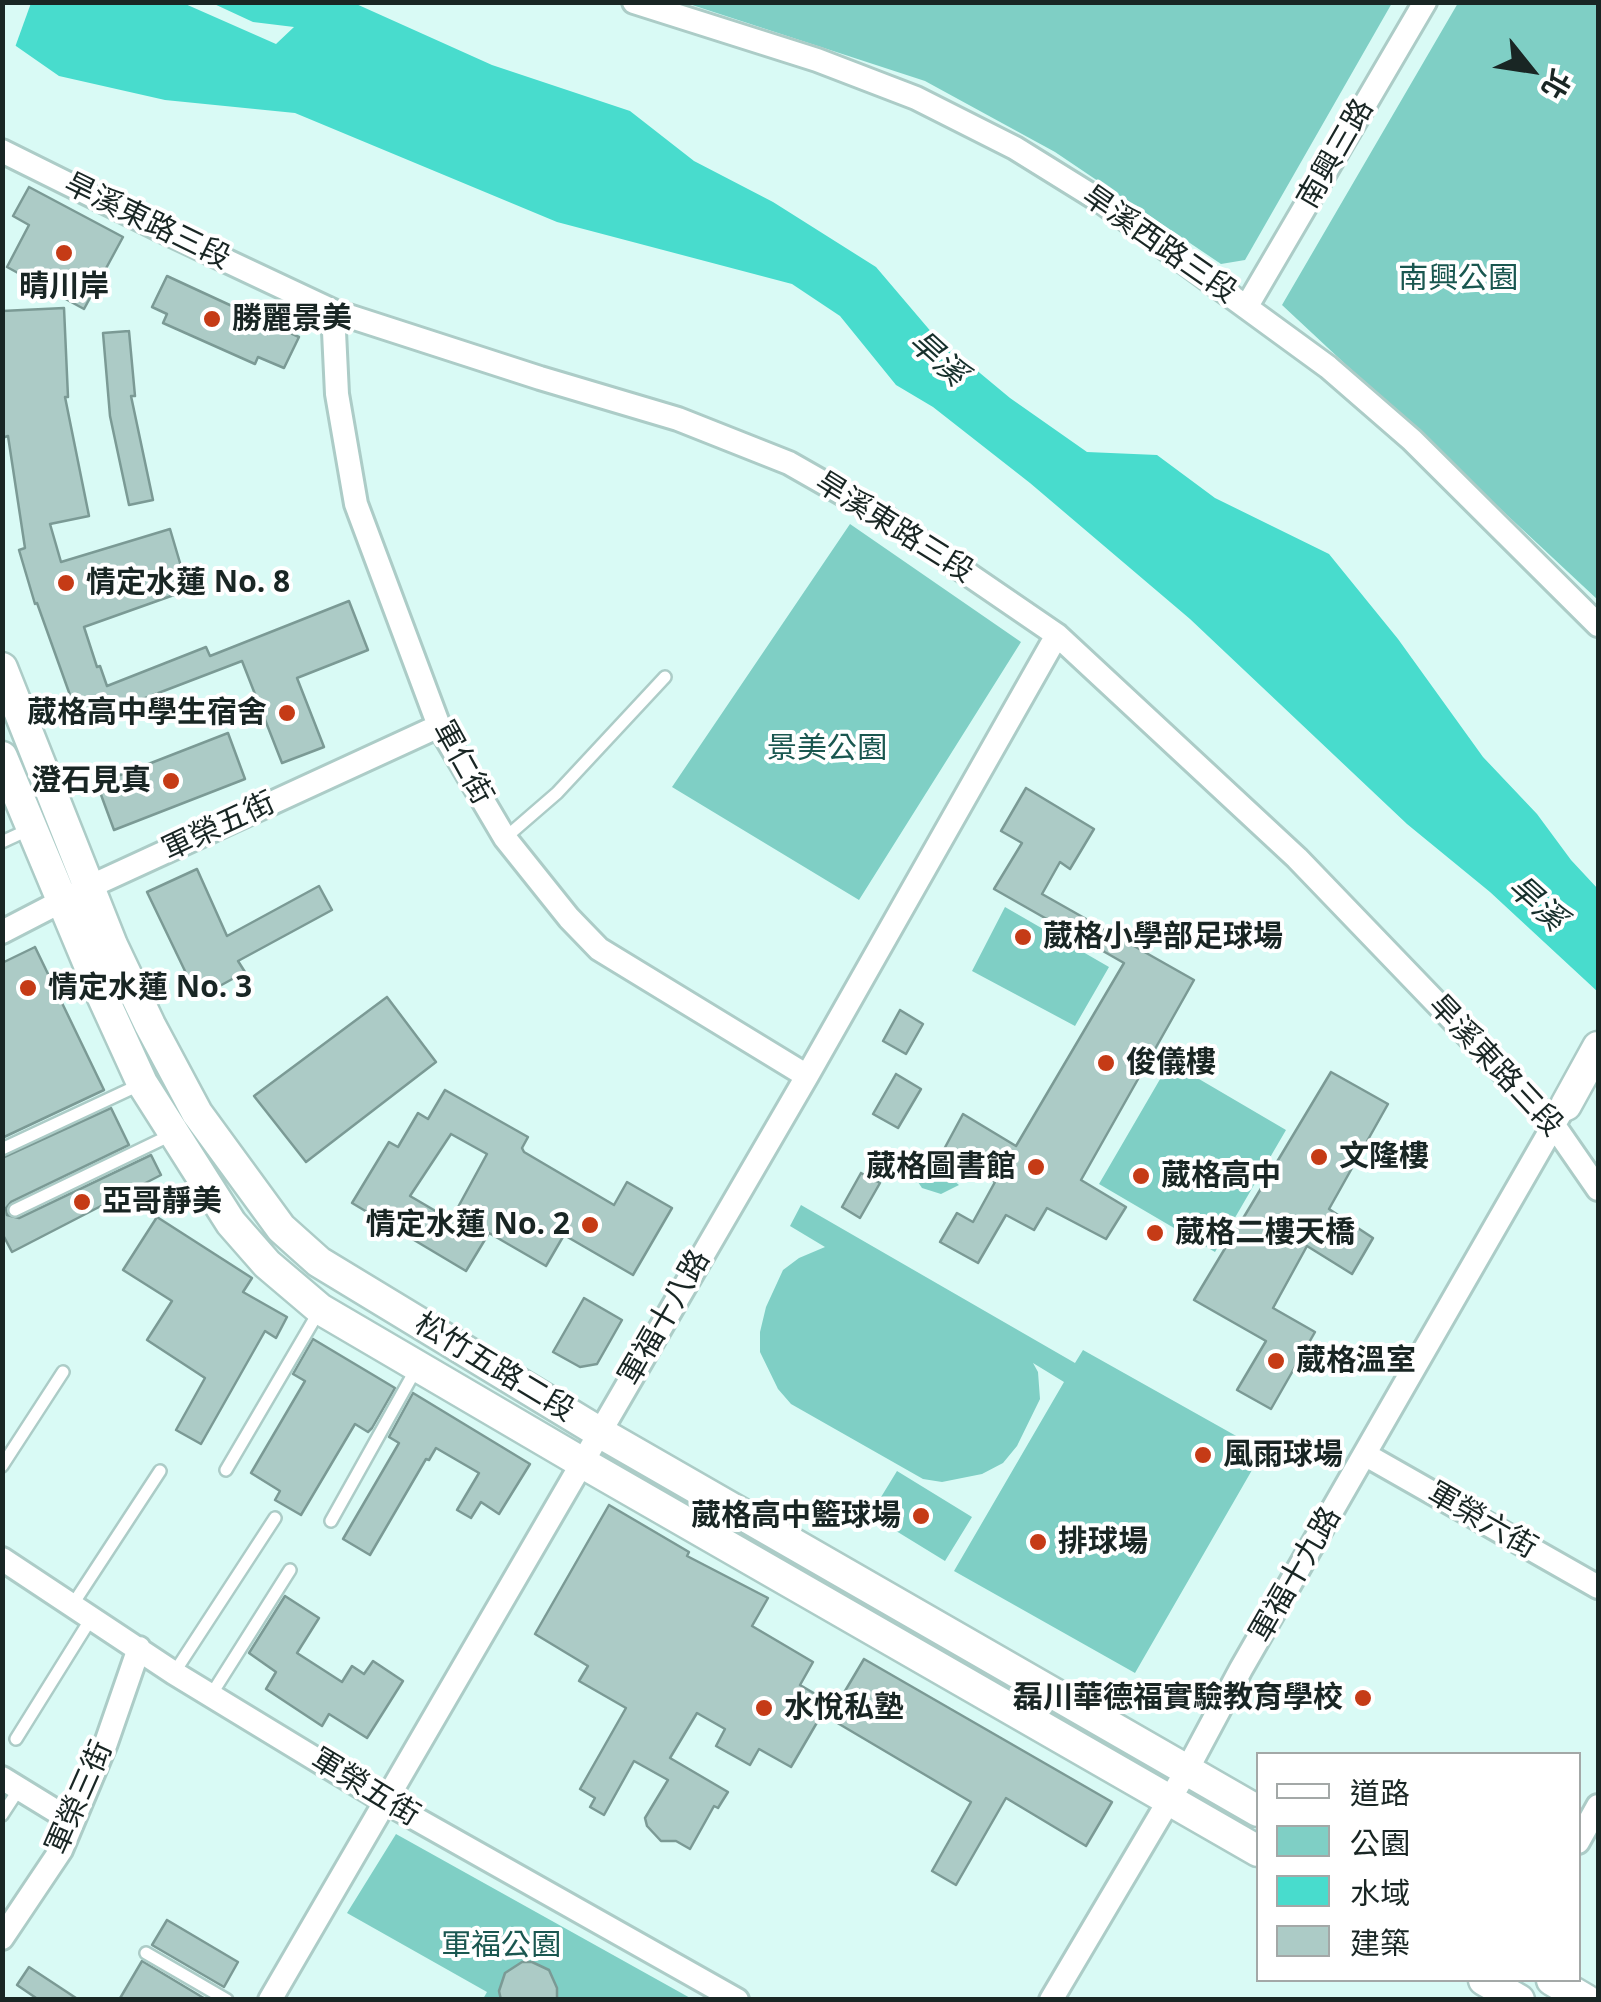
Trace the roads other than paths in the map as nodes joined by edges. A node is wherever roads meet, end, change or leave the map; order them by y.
1 (634, 2) edge
2 (1425, 2) edge
3 (2, 151) edge
4 (1247, 306) junction
5 (333, 311) junction
6 (1598, 625) edge
7 (1057, 635) junction
8 (2, 668) edge
9 (665, 677) dead end
10 (438, 726) junction
11 (2, 756) edge
12 (34, 827) junction
13 (504, 838) junction
14 (2, 842) edge
15 (76, 893) junction
16 (2, 932) edge
17 (1598, 1046) edge
18 (807, 1076) junction
19 (142, 1083) junction
20 (1560, 1114) junction
21 (173, 1134) junction
22 (2, 1149) edge
23 (1598, 1189) edge
24 (15, 1210) dead end
25 (320, 1309) junction
26 (418, 1365) junction
27 (63, 1372) dead end
28 (599, 1432) junction
29 (1366, 1454) junction
30 (581, 1462) junction
31 (2, 1466) edge
32 (226, 1470) dead end
33 (160, 1471) dead end
34 (275, 1518) dead end
35 (331, 1521) dead end
36 (2, 1560) edge
37 (290, 1570) dead end
38 (1598, 1587) edge
39 (82, 1610) junction
40 (139, 1648) junction
41 (174, 1673) junction
42 (210, 1695) junction
43 (16, 1739) dead end
44 (1186, 1770) junction
45 (11, 1784) edge
46 (1168, 1800) junction
47 (386, 1802) junction
48 (1598, 1806) edge
49 (1256, 1810) edge
50 (2, 1814) edge
51 (72, 1822) junction
52 (1581, 1837) edge
53 (1256, 1850) edge
54 (2, 1938) edge
55 (146, 1954) dead end
56 (1555, 1982) edge
57 (227, 2000) edge
58 (270, 2000) edge
59 (737, 2000) edge
60 (1051, 2000) edge
61 (1586, 2000) edge

1 - 4 street, 旱溪西路三段
2 - 4 street, 南興三路
3 - 5 street, 旱溪東路三段
4 - 6 street, 旱溪西路三段
5 - 7 street, 旱溪東路三段
5 - 10 street, 軍仁街
7 - 18 street, 軍福十八路
7 - 20 street, 旱溪東路三段
8 - 15 street, 松竹五路二段
9 - 13 lane
10 - 13 street, 軍仁街
10 - 15 street, 軍榮五街
11 - 12 street, 松竹五路二段
12 - 14 lane
12 - 15 street, 松竹五路二段
13 - 18 street, 軍仁街
15 - 16 street, 軍榮五街
15 - 19 street, 松竹五路二段
15 - 28 street, 松竹五路二段
17 - 20 street, 軍福十九路
18 - 28 street, 軍福十八路
19 - 21 street, 松竹五路二段
19 - 22 lane
20 - 23 street, 旱溪東路三段
20 - 29 street, 軍福十九路
21 - 24 lane
21 - 25 street, 松竹五路二段
25 - 26 street, 松竹五路二段
25 - 32 lane
26 - 30 street, 松竹五路二段
26 - 35 lane
27 - 31 lane
28 - 30 street, 軍福十八路
28 - 44 street, 松竹五路二段
29 - 38 street, 軍榮六街
29 - 44 street, 軍福十九路
30 - 46 street, 松竹五路二段
30 - 47 street, 軍福十八路
33 - 39 lane
34 - 41 lane
36 - 39 street, 軍榮五街
37 - 42 lane
39 - 40 street, 軍榮五街
39 - 43 lane
40 - 41 street, 軍榮五街
40 - 51 street, 軍榮三街
41 - 42 street, 軍榮五街
42 - 47 street, 軍榮五街
44 - 46 street, 軍福十九路
44 - 49 street, 松竹五路二段
45 - 50 lane
45 - 51 street
46 - 53 street, 松竹五路二段
46 - 60 street, 軍福十九路
47 - 58 street, 軍福十八路
47 - 59 street, 軍榮五街
48 - 52 street
51 - 54 street, 軍榮三街
55 - 57 lane
56 - 61 street

